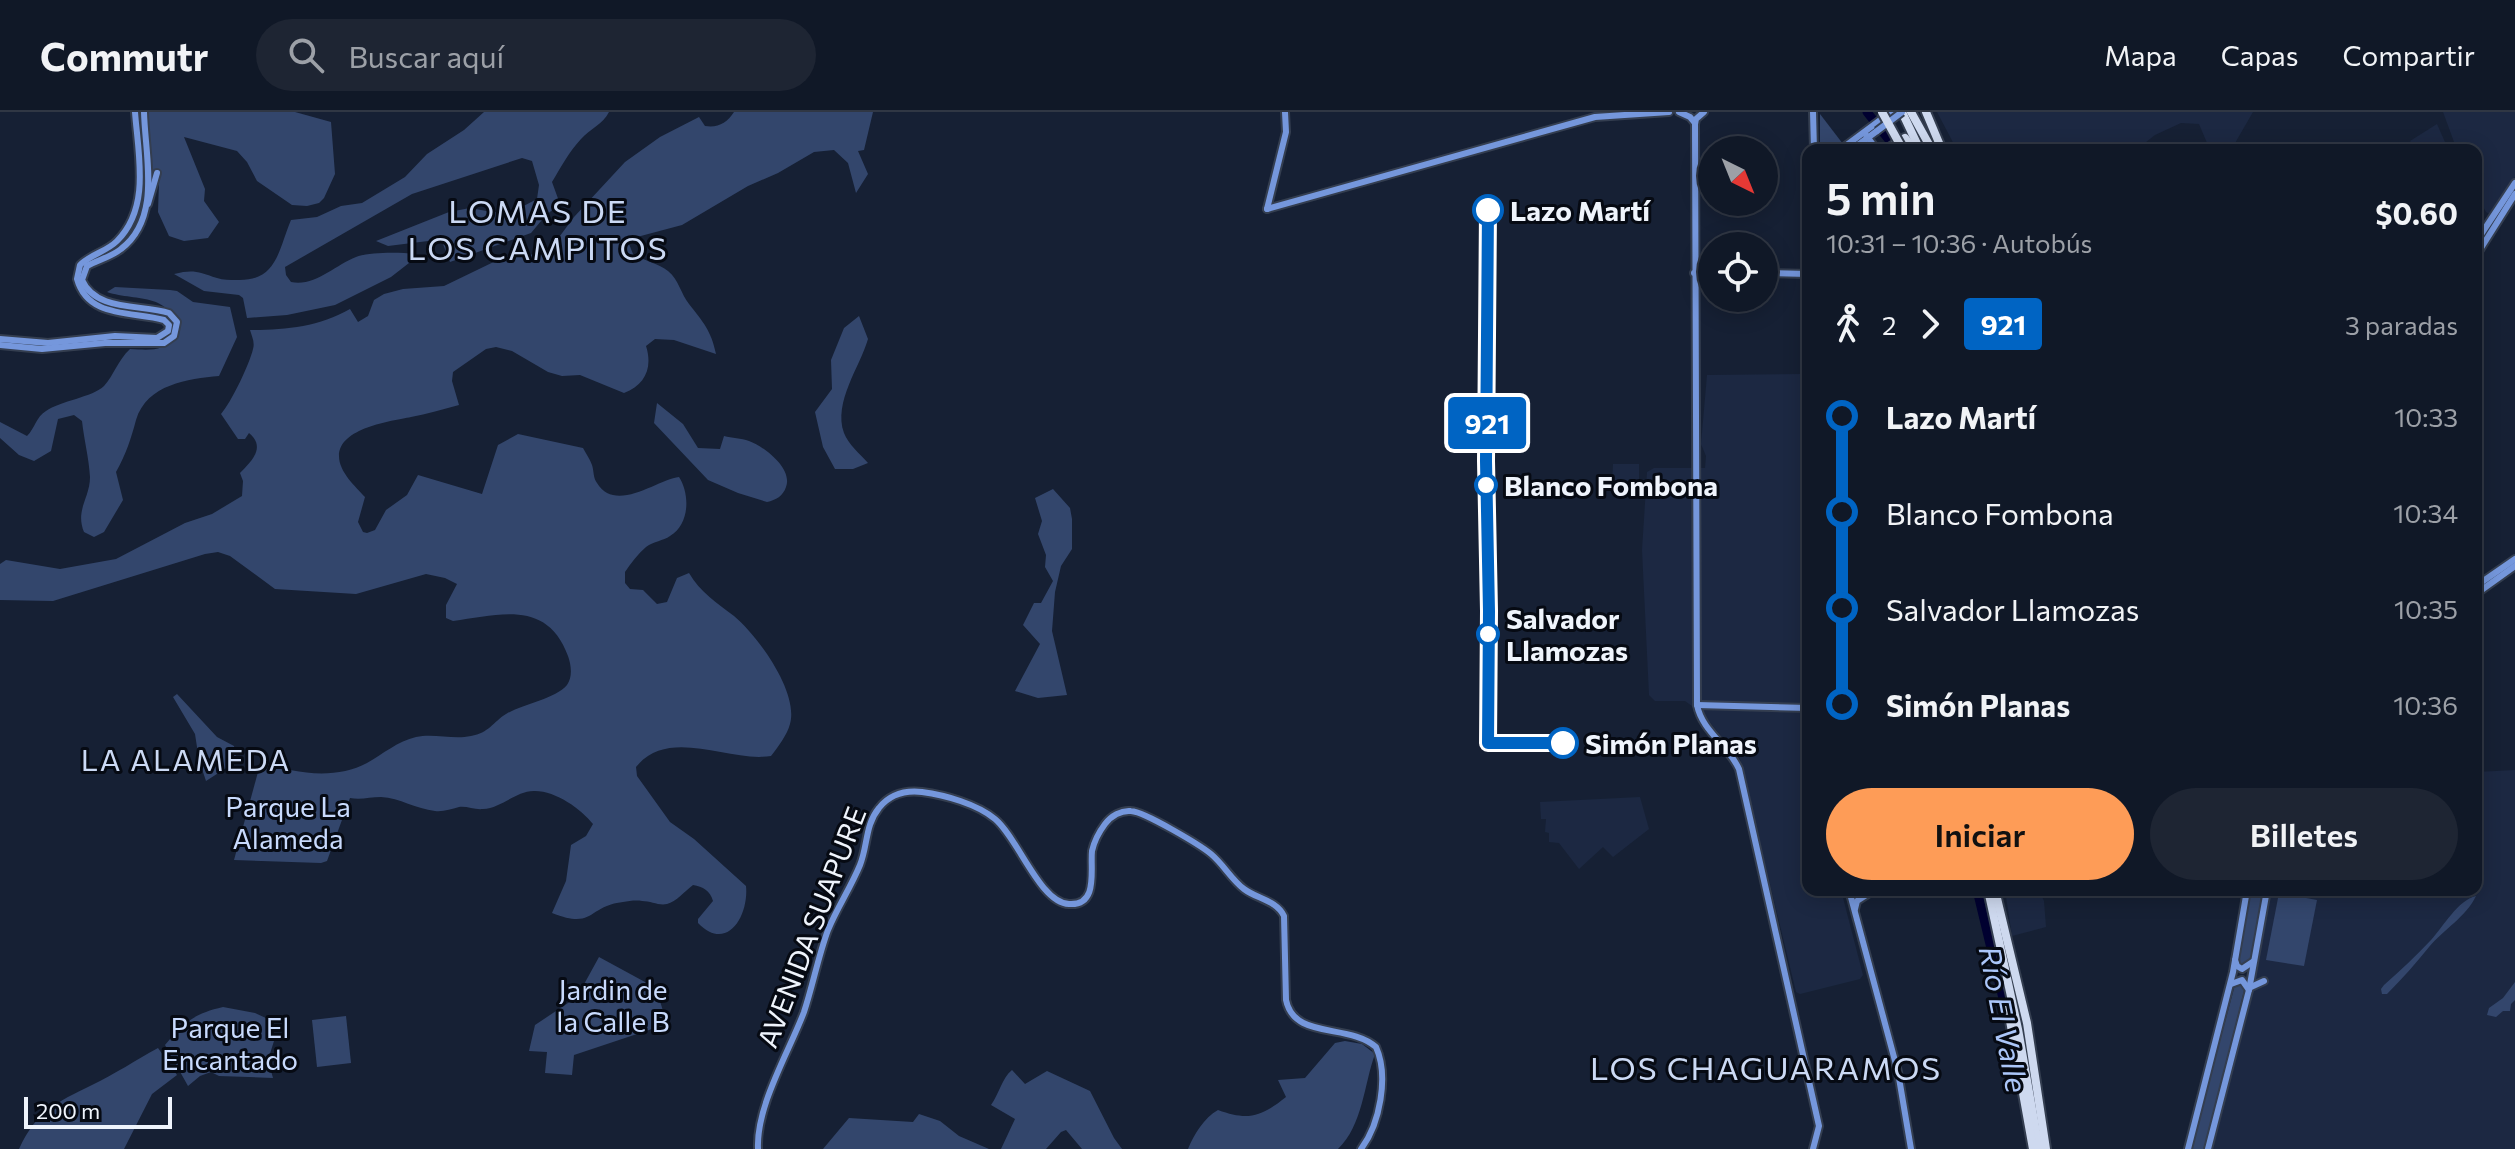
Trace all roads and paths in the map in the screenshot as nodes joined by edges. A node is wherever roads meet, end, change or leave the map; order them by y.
1 (135, 112) edge
2 (144, 112) edge
3 (1285, 112) edge
4 (1676, 112) edge
5 (1704, 112) edge
6 (1813, 112) edge
7 (1882, 112) edge
8 (1891, 112) edge
9 (1902, 112) edge
10 (1911, 112) edge
11 (1926, 112) edge
12 (1695, 124) junction
13 (1875, 128) junction
14 (1866, 135) junction
15 (1814, 144) edge
16 (1856, 144) edge
17 (1873, 144) edge
18 (1900, 144) edge
19 (1915, 144) edge
20 (1929, 144) edge
21 (1939, 144) edge
22 (157, 173) dead end
23 (2515, 183) edge
24 (2515, 194) edge
25 (147, 208) junction
26 (2482, 233) edge
27 (2482, 246) edge
28 (1694, 273) junction
29 (1698, 273) edge
30 (1778, 273) edge
31 (1802, 274) edge
32 (0, 339) edge
33 (0, 345) edge
34 (2515, 559) edge
35 (2515, 566) edge
36 (2482, 582) edge
37 (2482, 590) edge
38 (1697, 705) junction
39 (1802, 708) edge
40 (1851, 896) edge
41 (1865, 896) edge
42 (1987, 896) edge
43 (1996, 896) edge
44 (2246, 896) edge
45 (2266, 896) edge
46 (1855, 913) junction
47 (2235, 960) junction
48 (2255, 960) junction
49 (2264, 981) dead end
50 (2229, 989) junction
51 (2249, 990) junction
52 (758, 1149) edge
53 (1361, 1149) edge
54 (1813, 1149) edge
55 (1911, 1149) edge
56 (2036, 1149) edge
57 (2048, 1149) edge
58 (2188, 1149) edge
59 (2208, 1149) edge

1 - 32 street
2 - 25 street
3 - 4 street
4 - 12 street
5 - 12 street
6 - 15 street
7 - 18 highway, bridge
8 - 13 street, bridge
9 - 13 street, bridge
9 - 19 highway
10 - 20 highway
11 - 21 highway
12 - 28 street
13 - 14 street
14 - 16 street
14 - 17 street
22 - 25 street
23 - 26 street
24 - 27 street
25 - 33 street
28 - 29 street
28 - 38 street
30 - 31 street
34 - 36 street
35 - 37 street
38 - 39 street
38 - 54 street
40 - 46 street
41 - 46 street
42 - 56 highway
43 - 57 highway
44 - 47 street
45 - 48 street
46 - 55 street
47 - 48 street
47 - 50 street
48 - 51 street
49 - 51 street
50 - 51 street
50 - 58 street
51 - 59 street
52 - 53 street, AVENIDA SUAPURE

